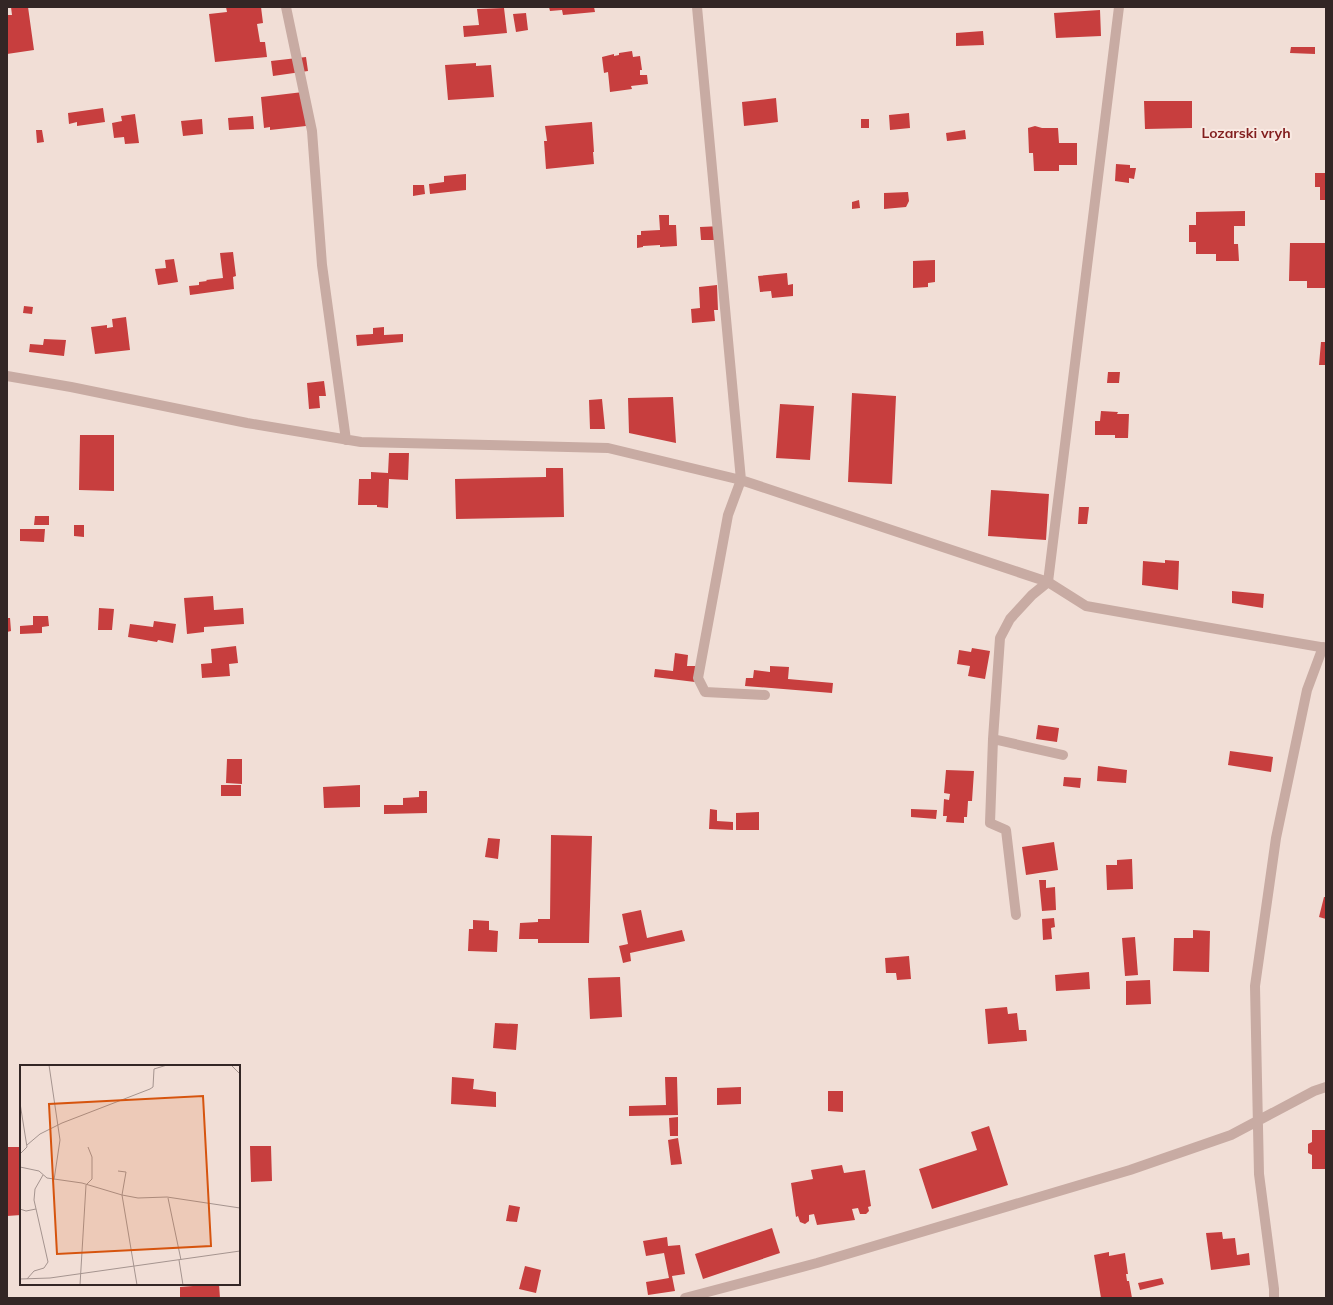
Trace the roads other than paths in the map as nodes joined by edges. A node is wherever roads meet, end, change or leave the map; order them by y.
1 (286, 7) edge
2 (697, 7) edge
3 (1119, 7) edge
4 (7, 376) edge
5 (346, 440) junction
6 (741, 480) junction
7 (1048, 582) junction
8 (1324, 647) edge
9 (765, 695) dead end
10 (993, 739) junction
11 (1063, 755) dead end
12 (1016, 915) dead end
13 (1326, 1087) edge
14 (1258, 1121) junction
15 (685, 1298) edge
16 (1274, 1298) edge

1 - 5 street
2 - 6 street
3 - 7 street
4 - 5 street
5 - 6 street
6 - 7 street
6 - 9 street
7 - 8 street
7 - 10 street
8 - 14 street
10 - 11 street
10 - 12 street
13 - 14 street
14 - 15 street
14 - 16 street

